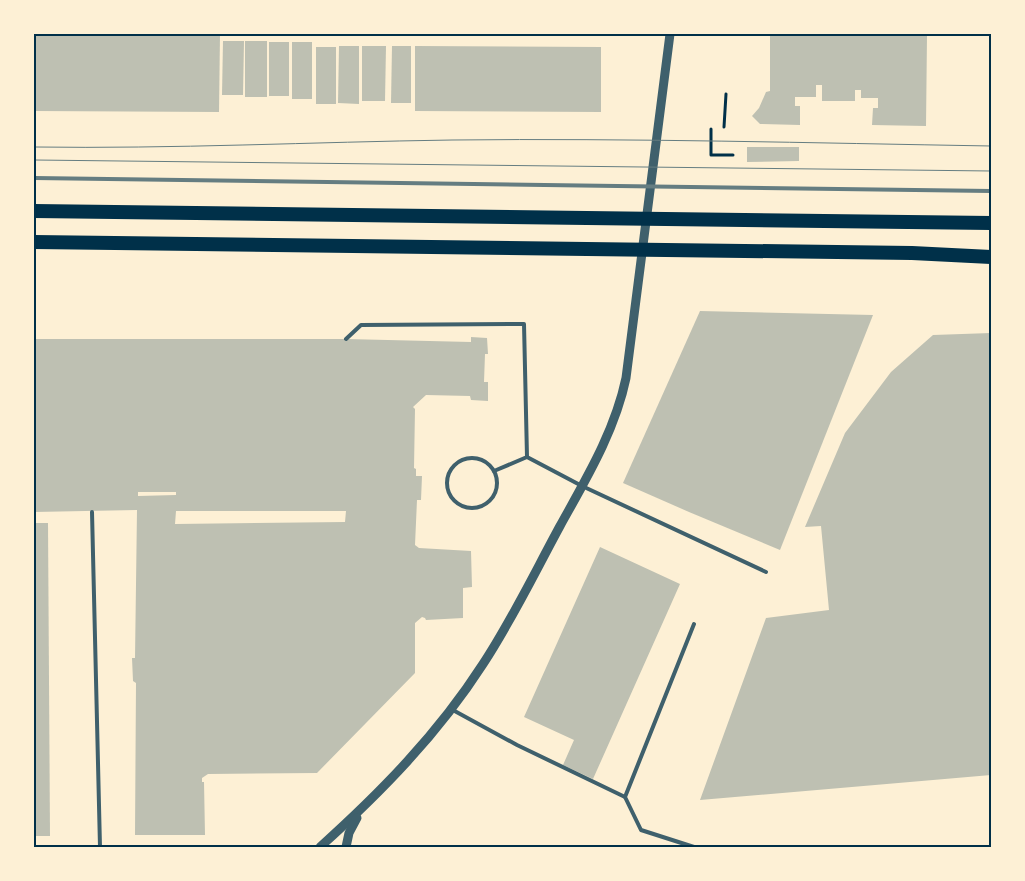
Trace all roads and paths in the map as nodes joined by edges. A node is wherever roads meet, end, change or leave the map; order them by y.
1 (670, 34) edge
2 (726, 94) dead end
3 (724, 127) dead end
4 (711, 129) dead end
5 (733, 155) dead end
6 (34, 211) edge
7 (991, 223) edge
8 (34, 242) edge
9 (991, 257) edge
10 (346, 339) dead end
11 (527, 457) junction
12 (494, 471) junction
13 (582, 486) junction
14 (92, 512) dead end
15 (766, 572) dead end
16 (694, 624) dead end
17 (451, 709) junction
18 (625, 797) junction
19 (366, 806) junction
20 (100, 847) edge
21 (320, 847) edge
22 (346, 847) edge
23 (694, 847) edge

1 - 13 street
2 - 3 path
4 - 5 path
6 - 7 highway
8 - 9 highway
10 - 11 lane
11 - 12 lane
11 - 13 lane
12 - 12 lane
13 - 15 lane
13 - 17 street
14 - 20 lane
16 - 18 lane
17 - 18 lane
17 - 19 street
18 - 23 lane
19 - 21 street
19 - 22 street

